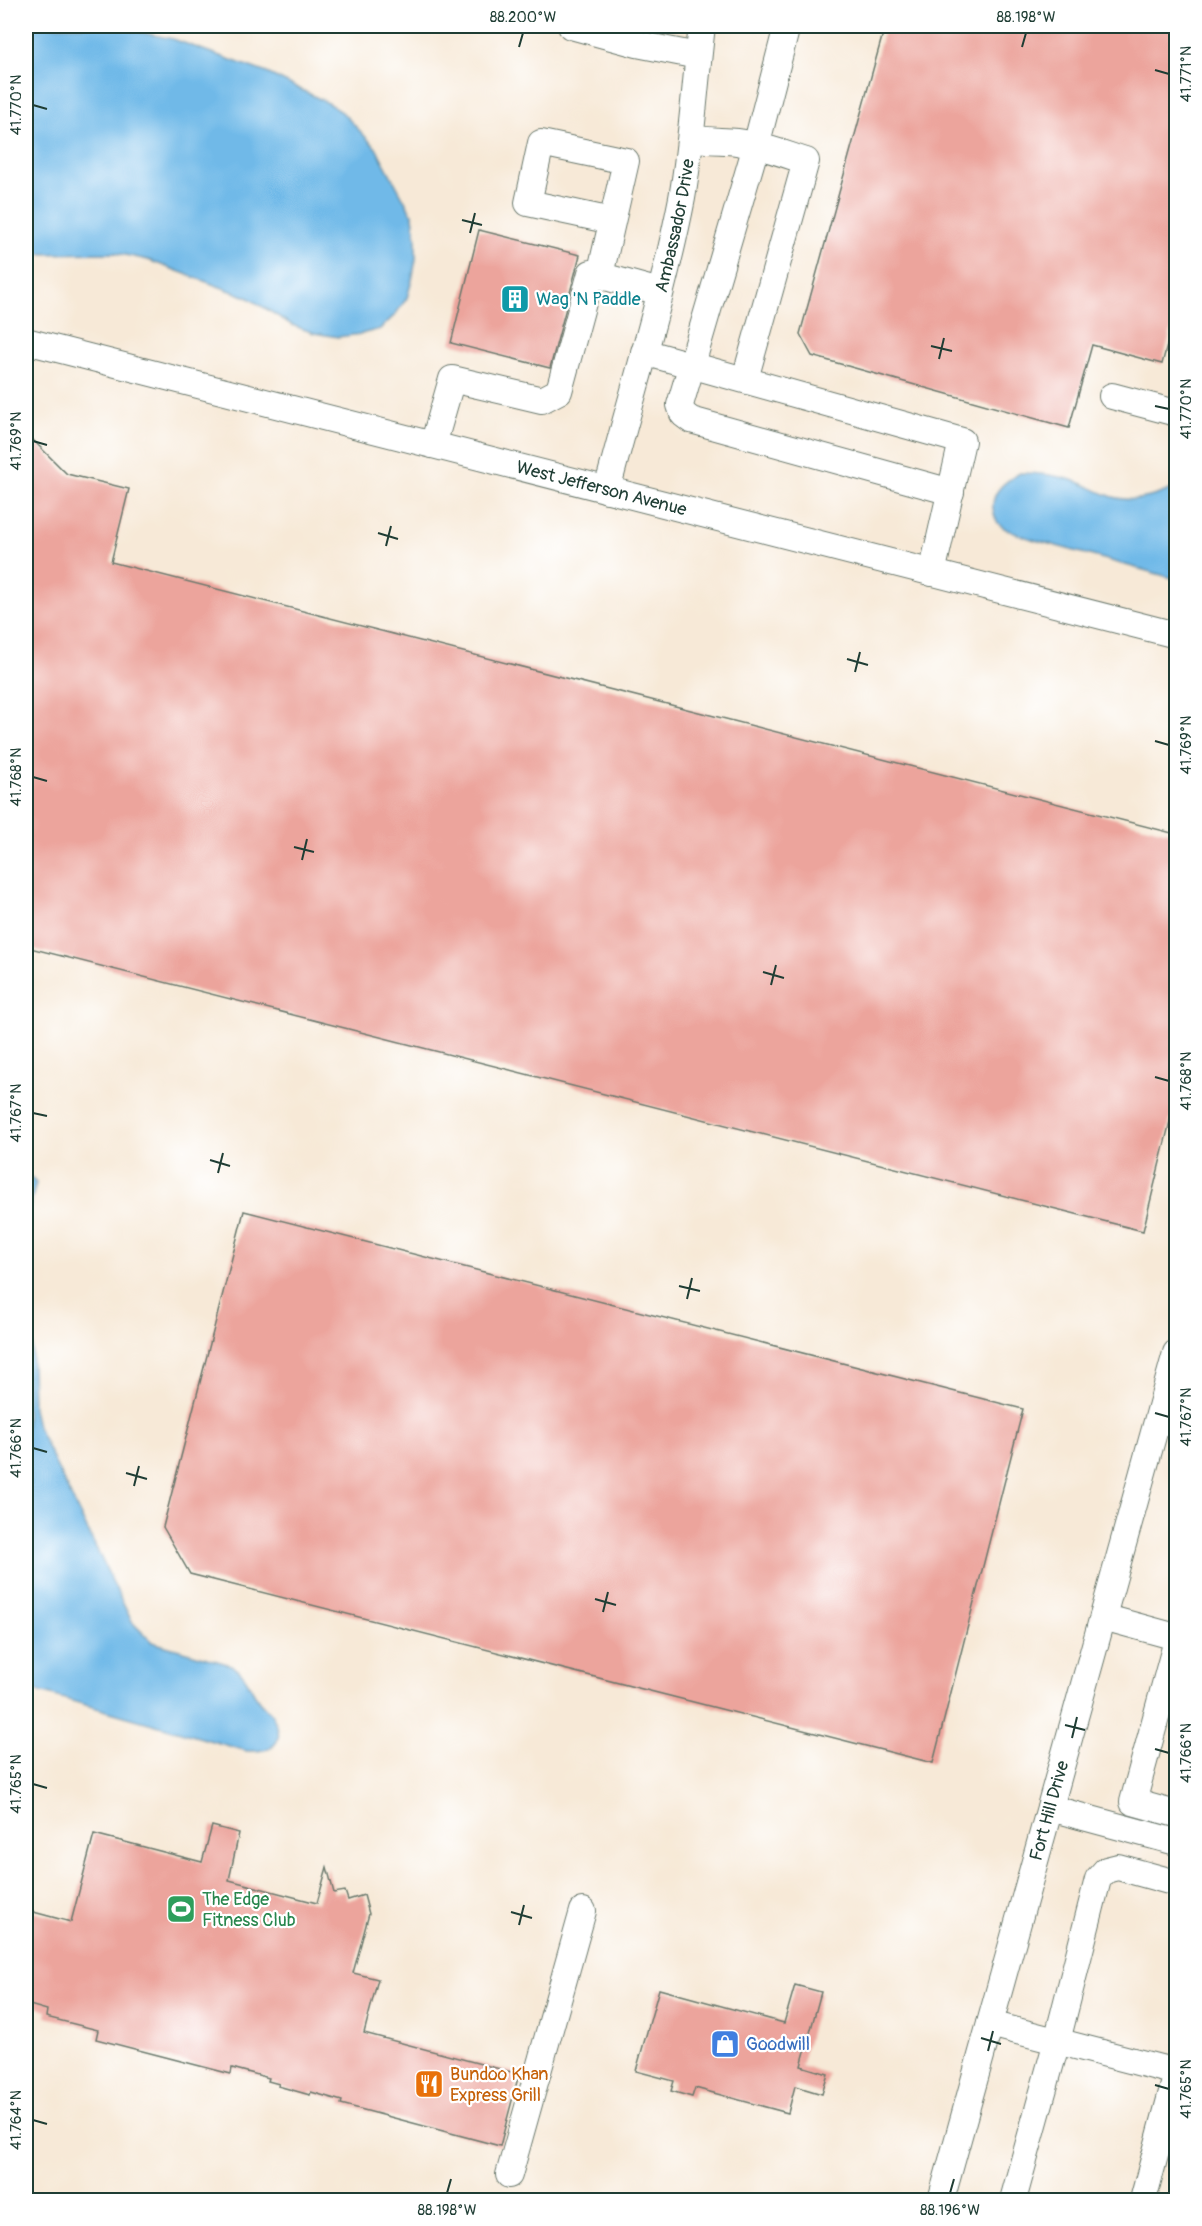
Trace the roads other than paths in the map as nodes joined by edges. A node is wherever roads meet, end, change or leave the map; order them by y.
1 (571, 26) edge
2 (702, 26) edge
3 (787, 26) edge
4 (698, 56) junction
5 (691, 137) junction
6 (756, 146) junction
7 (612, 221) dead end
8 (600, 275) junction
9 (660, 292) junction
10 (26, 341) edge
11 (644, 352) junction
12 (692, 364) junction
13 (745, 380) junction
14 (1112, 396) dead end
15 (1176, 413) edge
16 (433, 446) junction
17 (607, 490) junction
18 (951, 492) junction
19 (932, 573) junction
20 (1176, 635) edge
21 (1176, 1353) edge
22 (1170, 1404) edge
23 (1103, 1617) junction
24 (1176, 1637) edge
25 (1176, 1644) edge
26 (1050, 1808) junction
27 (1176, 1814) edge
28 (1176, 1842) edge
29 (1176, 1883) edge
30 (583, 1911) dead end
31 (990, 2024) junction
32 (1057, 2042) junction
33 (1176, 2074) edge
34 (509, 2175) dead end
35 (941, 2200) edge
36 (1013, 2200) edge
37 (1143, 2200) edge

1 - 4 street
2 - 4 street, Ambassador Drive
3 - 6 street
4 - 5 street, Ambassador Drive
5 - 6 street
5 - 9 street, Ambassador Drive
6 - 12 street
6 - 13 street
7 - 8 street
8 - 9 street
8 - 16 street
9 - 11 street, Ambassador Drive
10 - 16 street, West Jefferson Avenue
11 - 12 street
11 - 17 street, Ambassador Drive
12 - 13 street
12 - 18 street
13 - 18 street
14 - 15 street
16 - 17 street, West Jefferson Avenue
17 - 19 street, West Jefferson Avenue
18 - 19 street
19 - 20 street, West Jefferson Avenue
21 - 22 street, Fort Hill Drive
22 - 23 street, Fort Hill Drive
23 - 24 street
23 - 26 street, Fort Hill Drive
25 - 27 street
26 - 28 street
26 - 31 street, Fort Hill Drive
29 - 32 street
30 - 34 street
31 - 32 street
31 - 35 street, Fort Hill Drive
32 - 33 street
32 - 36 street
33 - 37 street

